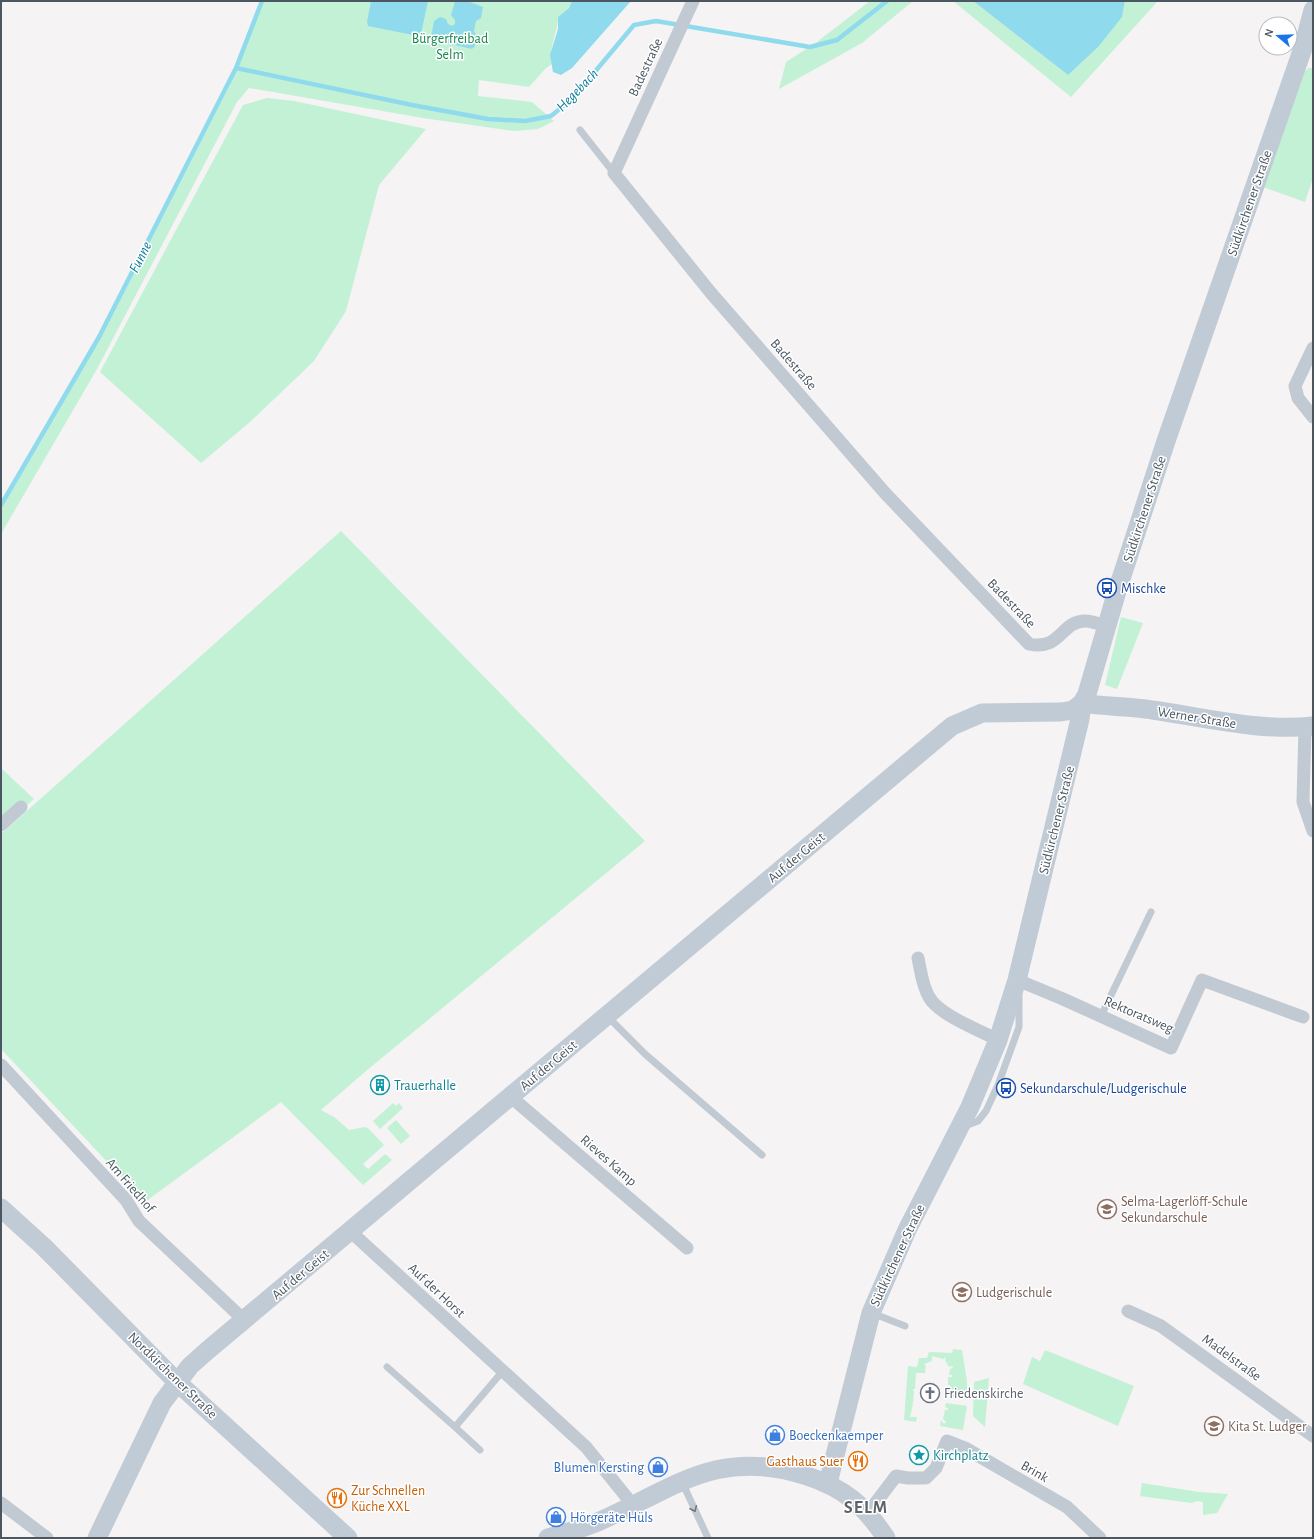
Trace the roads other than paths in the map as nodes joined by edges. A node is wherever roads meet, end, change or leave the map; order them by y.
1 (693, 1) edge
2 (1313, 10) edge
3 (1308, 51) edge
4 (580, 130) dead end
5 (614, 173) junction
6 (1313, 348) edge
7 (1313, 417) edge
8 (1106, 626) junction
9 (1082, 703) junction
10 (1309, 726) edge
11 (21, 807) dead end
12 (1, 825) edge
13 (1313, 831) edge
14 (1151, 912) dead end
15 (918, 958) dead end
16 (1016, 980) junction
17 (606, 1016) junction
18 (1101, 1016) junction
19 (1303, 1017) dead end
20 (998, 1040) junction
21 (1, 1064) edge
22 (510, 1097) junction
23 (959, 1129) junction
24 (762, 1155) dead end
25 (1, 1208) edge
26 (350, 1231) junction
27 (687, 1248) dead end
28 (1128, 1311) dead end
29 (871, 1313) junction
30 (244, 1320) junction
31 (905, 1326) dead end
32 (387, 1367) dead end
33 (502, 1372) junction
34 (177, 1382) junction
35 (455, 1427) junction
36 (1313, 1436) edge
37 (480, 1450) dead end
38 (681, 1480) junction
39 (828, 1483) junction
40 (1, 1503) edge
41 (633, 1505) junction
42 (868, 1513) junction
43 (47, 1538) edge
44 (97, 1538) edge
45 (348, 1538) edge
46 (548, 1538) edge
47 (708, 1538) edge
48 (886, 1538) edge
49 (1100, 1538) edge

1 - 5 street, Badestraße
2 - 3 street, Südkirchener Straße
3 - 8 street, Südkirchener Straße
4 - 5 lane
5 - 8 street, Badestraße
6 - 7 street
8 - 9 street, Südkirchener Straße
9 - 10 street, Werner Straße
9 - 16 street, Südkirchener Straße
9 - 17 street, Auf der Geist
10 - 13 street
11 - 12 street
14 - 18 lane
15 - 20 street
16 - 18 street, Rektoratsweg
16 - 20 street, Südkirchener Straße
16 - 23 lane
17 - 22 street, Auf der Geist
17 - 24 lane
18 - 19 street, Rektoratsweg
20 - 23 street, Südkirchener Straße
21 - 30 street, Am Friedhof
22 - 26 street, Auf der Geist
22 - 27 street, Rieves Kamp
23 - 29 street, Südkirchener Straße
25 - 34 street, Nordkirchener Straße
26 - 30 street, Auf der Geist
26 - 33 street, Auf der Horst
28 - 36 street, Madelstraße
29 - 31 lane
29 - 39 street, Südkirchener Straße
30 - 34 street, Auf der Geist
32 - 35 lane
33 - 35 lane
33 - 41 street, Auf der Horst
34 - 44 street, Auf der Geist
34 - 45 street, Nordkirchener Straße
35 - 37 lane
38 - 39 street
38 - 41 street
38 -> 47 lane
39 - 42 street
40 - 43 street
41 - 46 street
42 - 48 street
42 - 49 street, Brink

